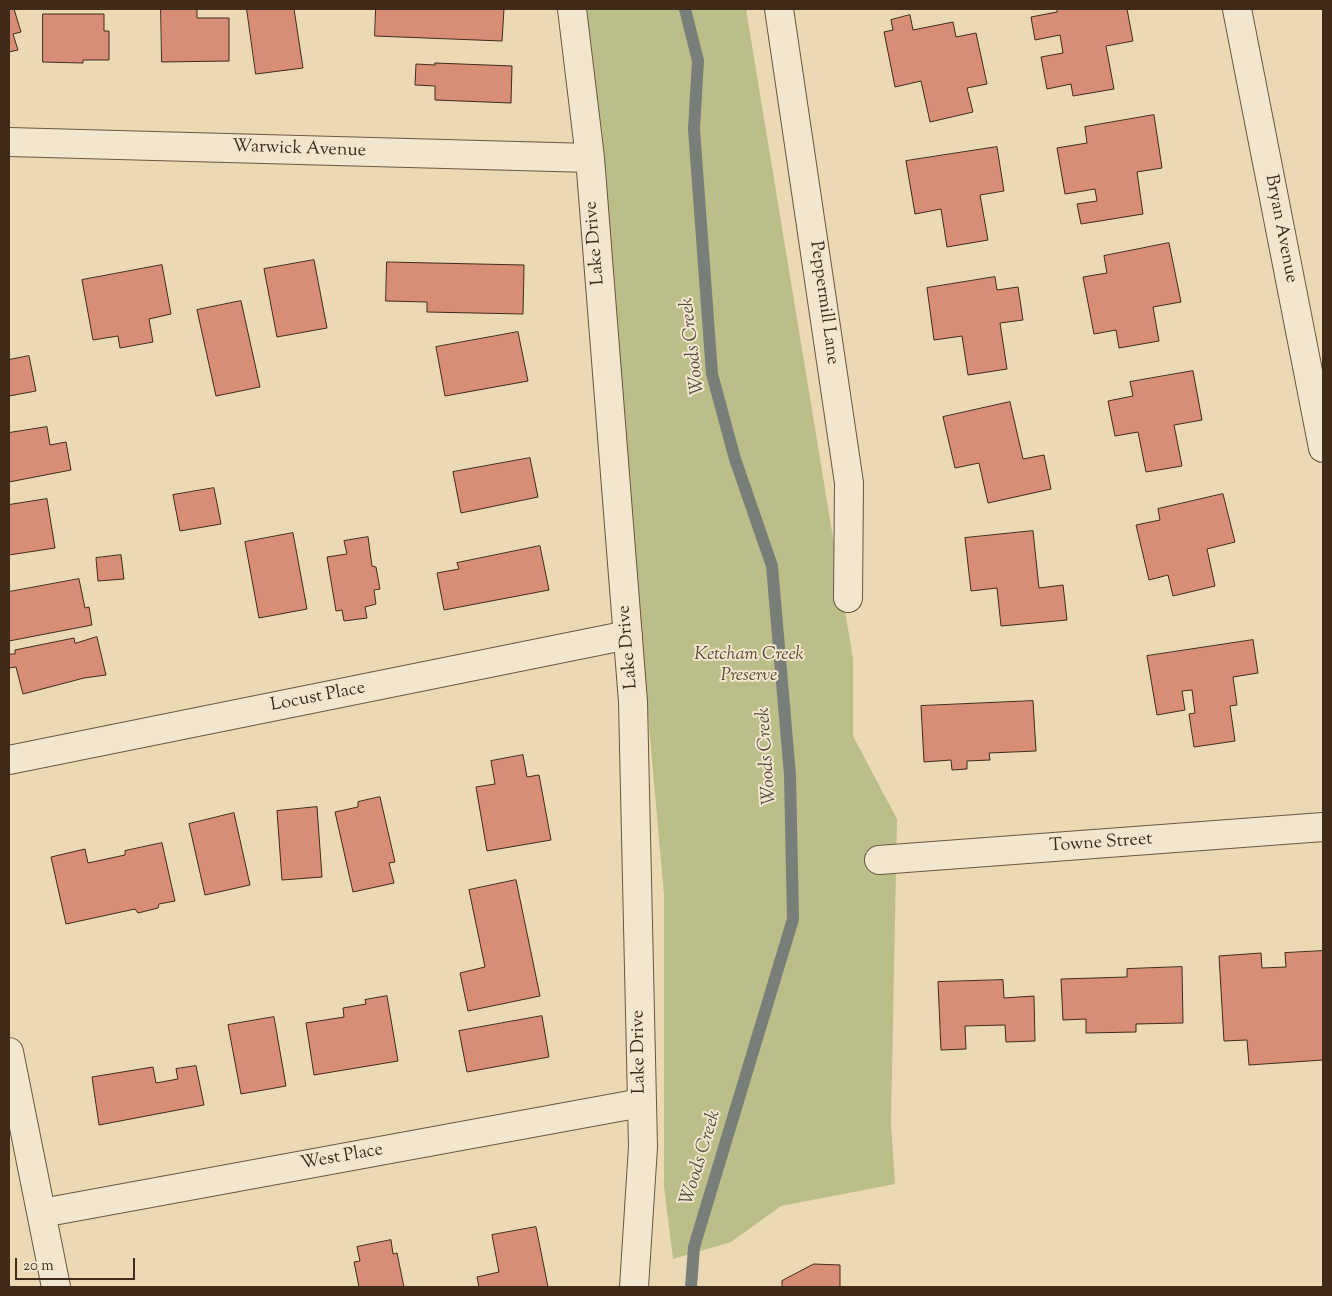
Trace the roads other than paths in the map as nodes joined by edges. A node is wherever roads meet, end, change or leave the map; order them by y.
1 (572, 9) edge
2 (780, 9) edge
3 (1238, 9) edge
4 (9, 142) edge
5 (590, 158) junction
6 (1323, 448) edge
7 (848, 598) dead end
8 (628, 635) junction
9 (9, 760) edge
10 (1323, 827) edge
11 (879, 860) dead end
12 (9, 1052) edge
13 (642, 1103) junction
14 (42, 1213) junction
15 (56, 1287) edge
16 (634, 1287) edge

1 - 5 street, Lake Drive
2 - 7 street, Peppermill Lane
3 - 6 street, Bryan Avenue
4 - 5 street, Warwick Avenue
5 - 8 street, Lake Drive
8 - 9 street, Locust Place
8 - 13 street, Lake Drive
10 - 11 street, Towne Street
12 - 14 street
13 - 14 street, West Place
13 - 16 street, Lake Drive
14 - 15 street

